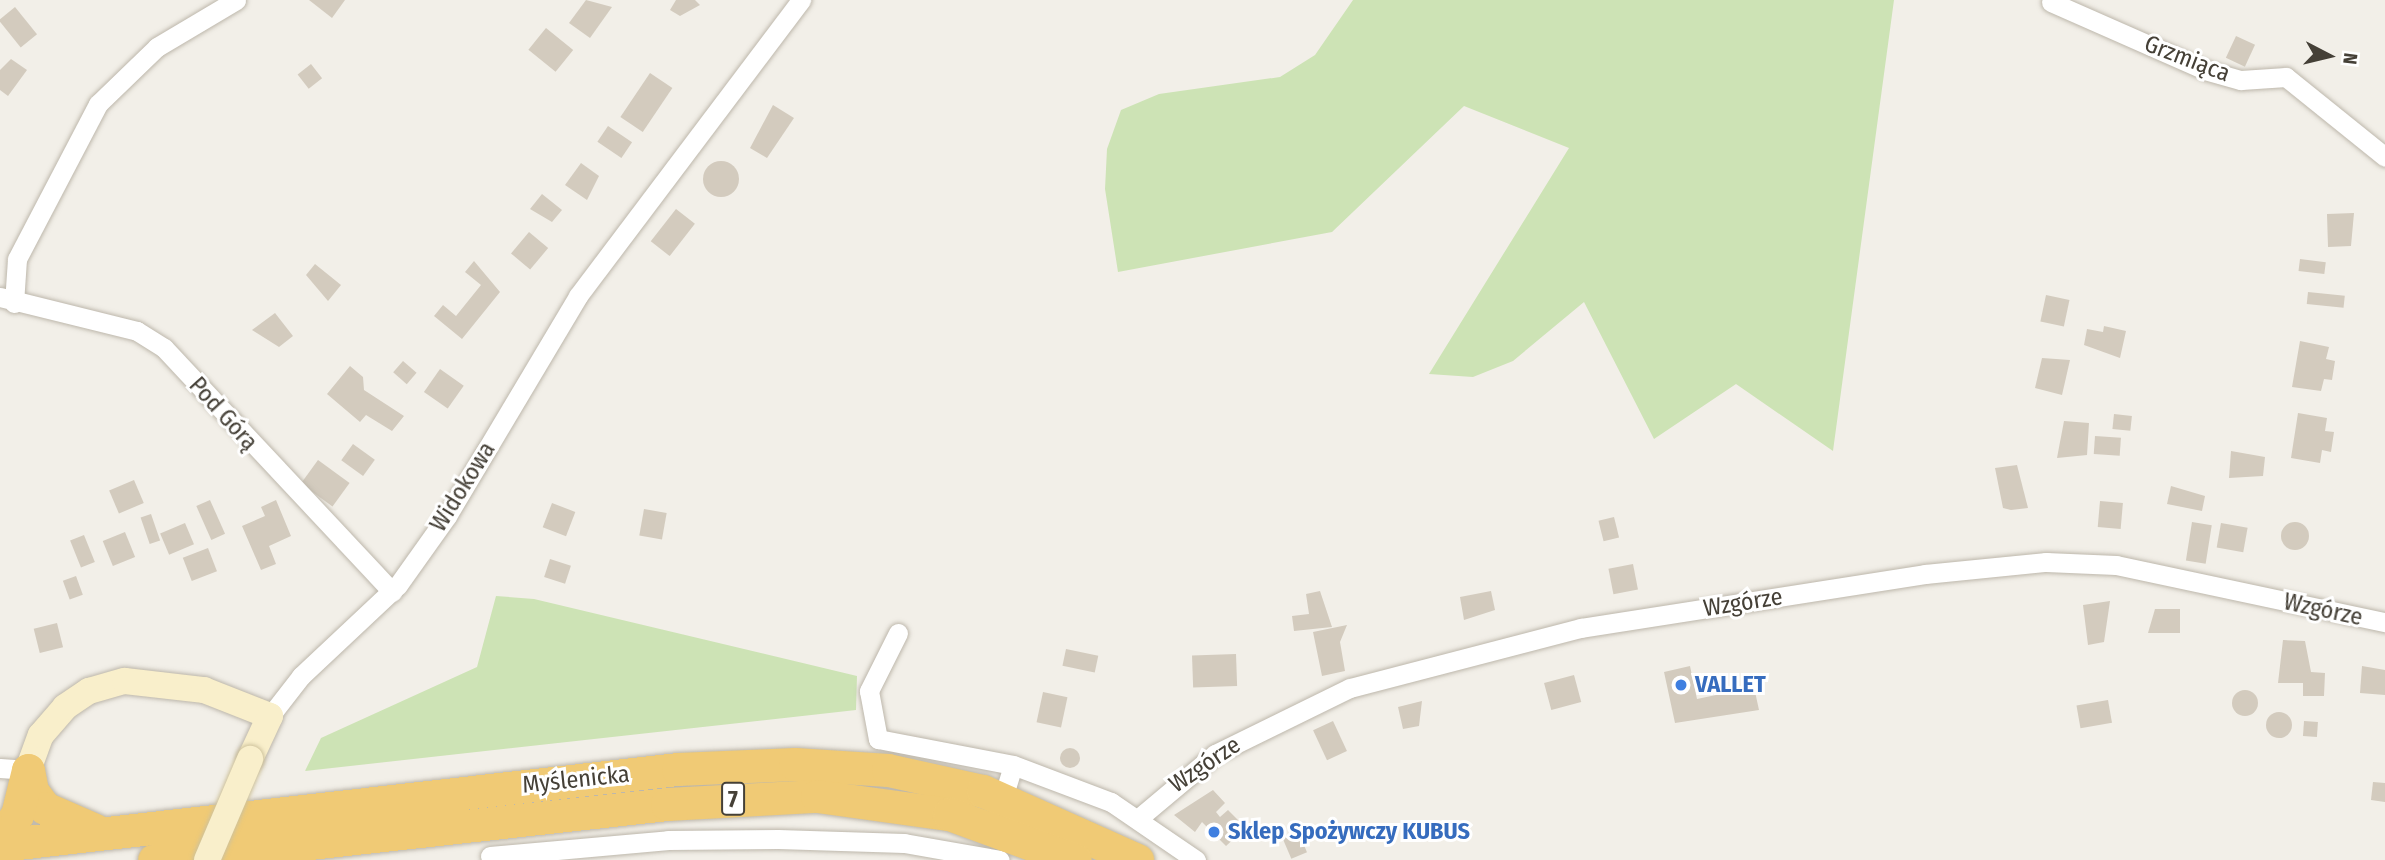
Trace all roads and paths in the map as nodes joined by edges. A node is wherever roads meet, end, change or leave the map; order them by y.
1 (236, 0) edge
2 (801, 0) edge
3 (2052, 2) dead end
4 (2385, 157) edge
5 (7, 300) edge
6 (392, 592) junction
7 (2385, 622) edge
8 (898, 633) dead end
9 (270, 716) junction
10 (1013, 765) junction
11 (14, 769) edge
12 (1003, 798) junction
13 (1140, 817) junction
14 (116, 832) junction
15 (0, 838) edge
16 (0, 845) edge
17 (491, 856) dead end
18 (154, 860) edge
19 (207, 860) edge
20 (1000, 860) edge
21 (1074, 860) edge
22 (1137, 860) edge
23 (1196, 860) edge

1 - 5 street, Pod Górą
2 - 6 street, Widokowa
3 - 4 street, Grzmiąca
5 - 6 street, Pod Górą
6 - 9 street, Widokowa
7 - 13 street, Wzgórze
8 - 10 street
9 - 11 street
9 - 19 street, bridge
10 - 12 street
10 - 13 street
11 - 14 highway
11 - 15 highway
12 - 14 highway, Myślenicka / 7
12 - 22 highway, Myślenicka / 7
13 - 23 street
14 - 16 highway, Myślenicka / 7
17 - 20 street
18 - 21 highway, Myślenicka / 7

